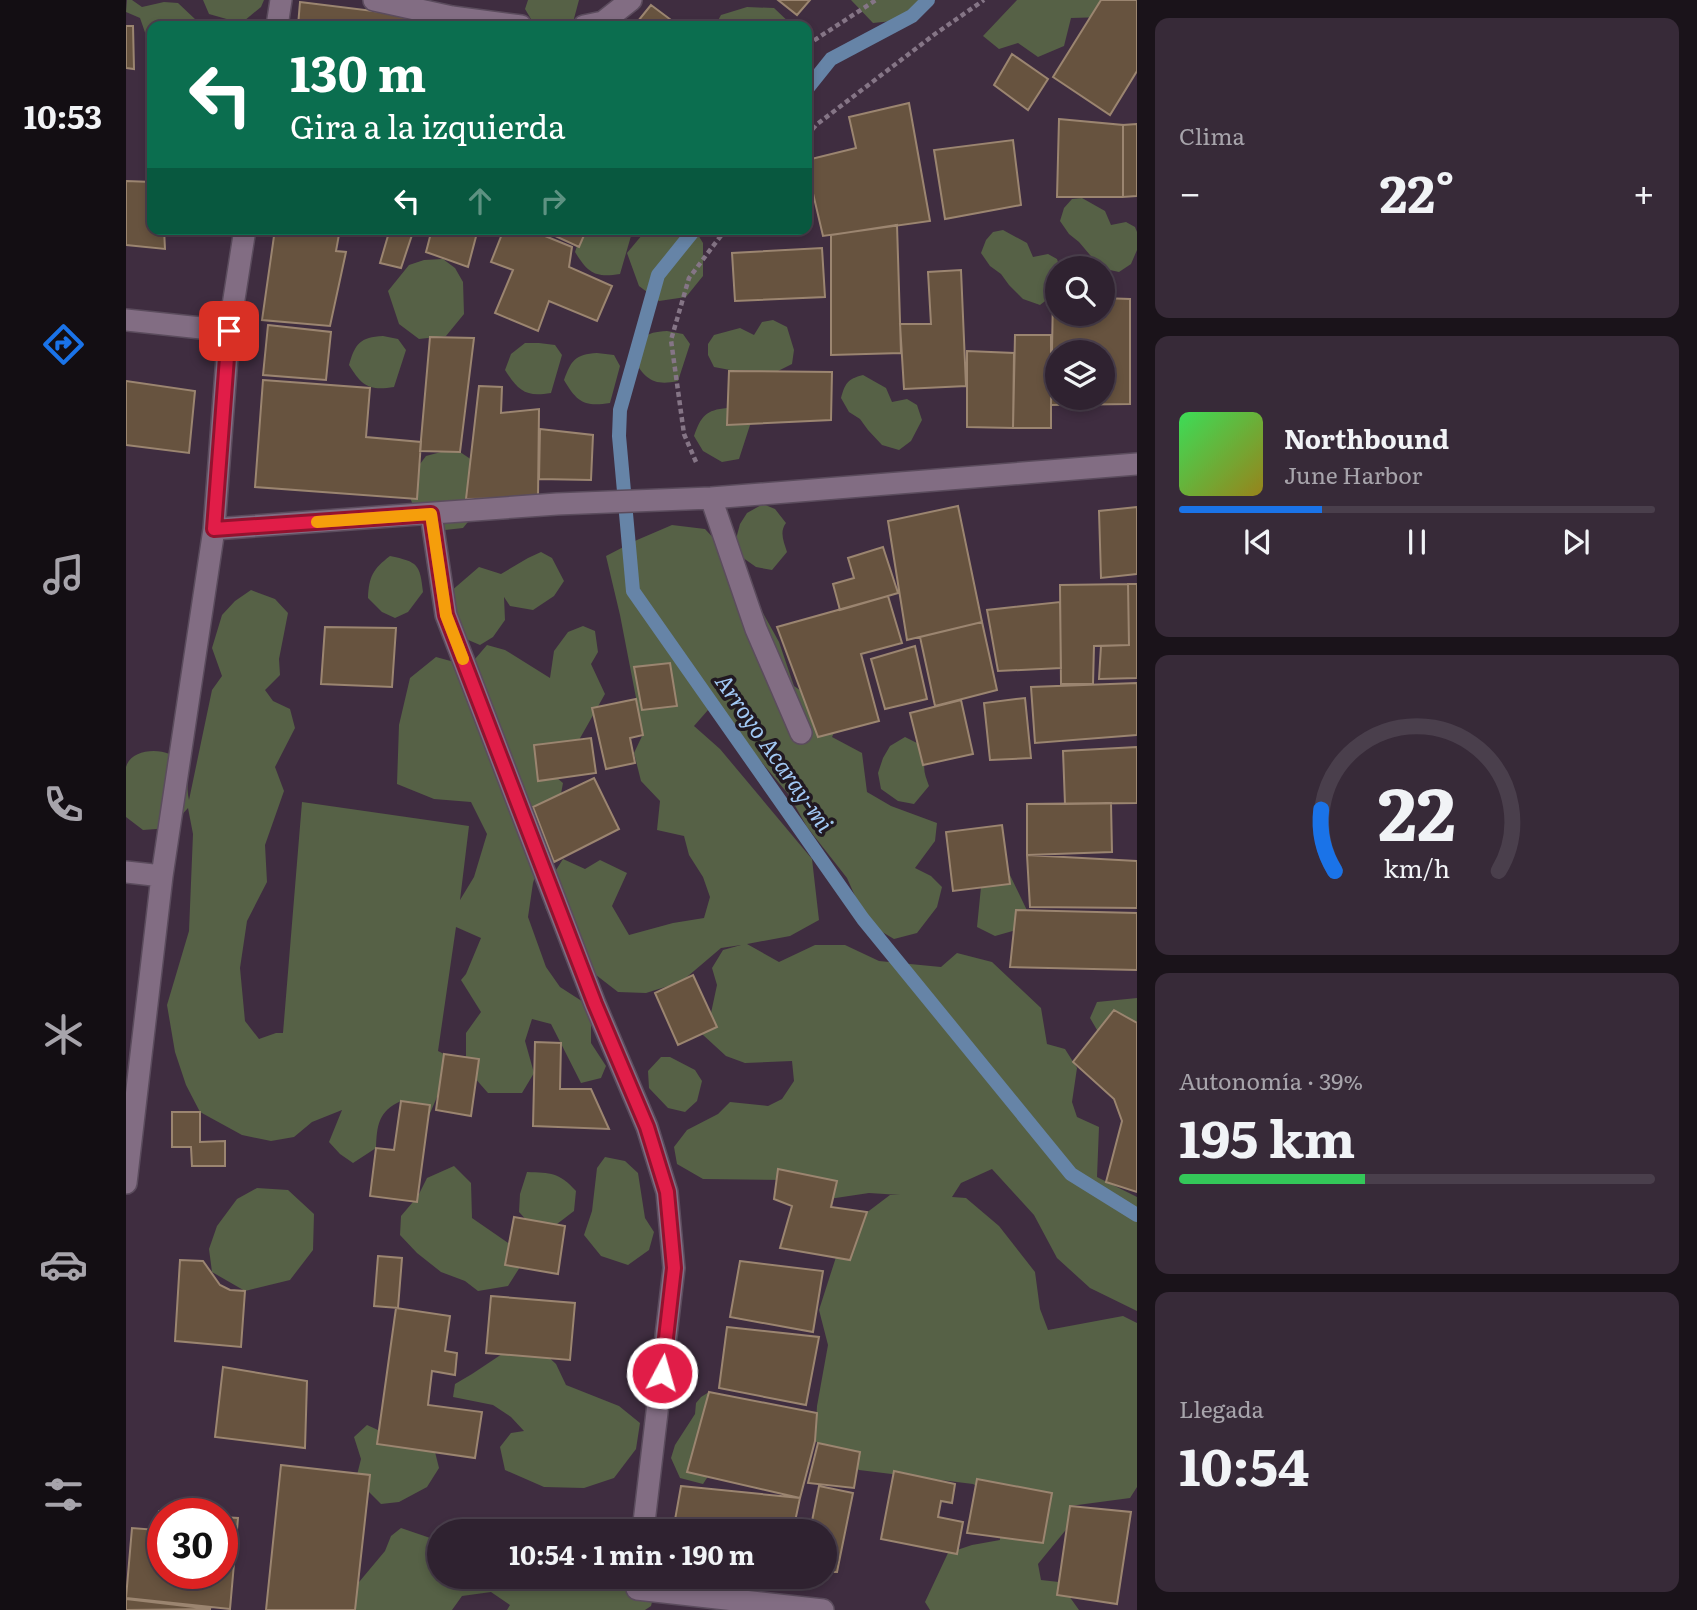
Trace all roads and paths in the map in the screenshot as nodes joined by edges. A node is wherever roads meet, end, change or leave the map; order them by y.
1 (281, 0) edge
2 (374, 0) edge
3 (631, 0) edge
4 (876, 0) edge
5 (984, 0) edge
6 (278, 21) edge
7 (483, 21) edge
8 (604, 21) edge
9 (812, 42) edge
10 (812, 130) edge
11 (244, 235) edge
12 (721, 235) edge
13 (126, 320) edge
14 (229, 331) junction
15 (1137, 464) edge
16 (711, 498) junction
17 (431, 514) junction
18 (214, 529) junction
19 (801, 733) dead end
20 (126, 872) edge
21 (162, 876) junction
22 (126, 1183) edge
23 (644, 1519) edge
24 (636, 1592) edge
25 (823, 1610) edge

1 - 6 street
2 - 7 street
3 - 8 street
4 - 9 path
5 - 10 path
11 - 14 street
12 - 16 path
13 - 14 street
14 - 18 street
15 - 16 street
16 - 17 street
16 - 19 street
17 - 18 street
17 - 23 street
18 - 21 street
20 - 21 street
21 - 22 street
24 - 25 street

